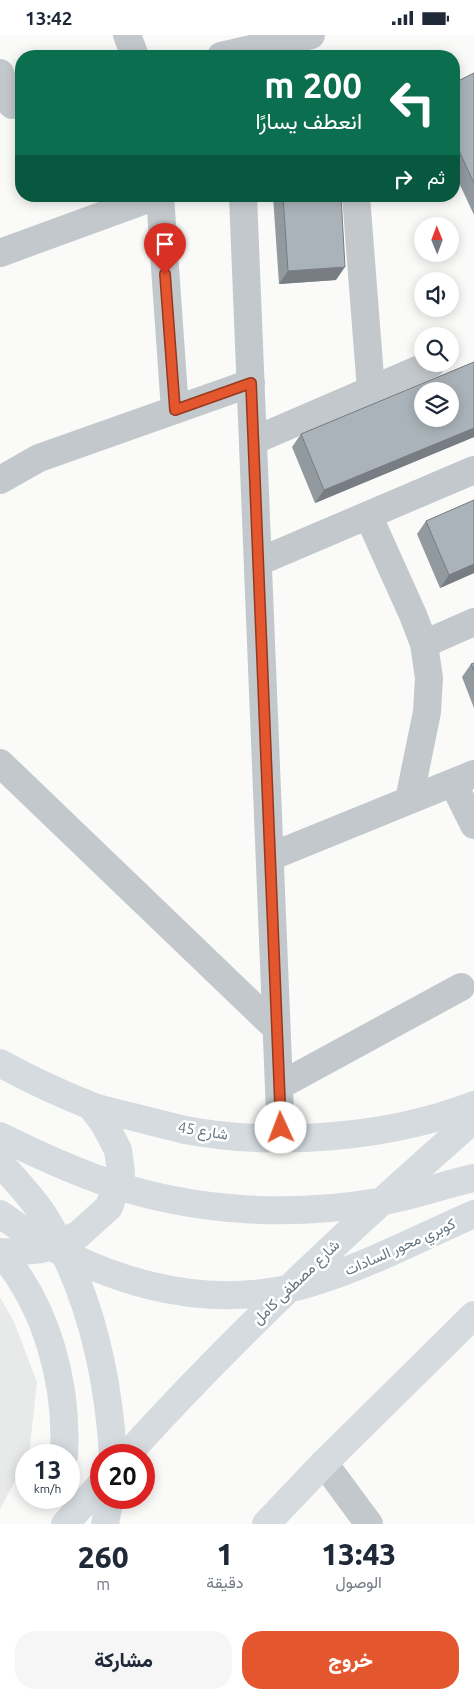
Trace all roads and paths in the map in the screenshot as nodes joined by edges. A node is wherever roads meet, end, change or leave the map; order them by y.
1 (127, 35) edge
2 (299, 36) edge
3 (133, 50) edge
4 (244, 50) edge
5 (0, 73) edge
6 (11, 105) edge
7 (141, 202) edge
8 (158, 202) edge
9 (242, 202) edge
10 (356, 202) edge
11 (0, 253) edge
12 (414, 371) edge
13 (251, 383) junction
14 (370, 390) junction
15 (175, 410) junction
16 (253, 441) junction
17 (474, 470) edge
18 (0, 480) edge
19 (368, 515) junction
20 (258, 562) junction
21 (474, 622) edge
22 (424, 644) junction
23 (0, 763) edge
24 (464, 778) edge
25 (409, 801) junction
26 (474, 825) edge
27 (270, 857) junction
28 (461, 987) dead end
29 (276, 1027) junction
30 (0, 1063) edge
31 (279, 1086) junction
32 (474, 1105) edge
33 (91, 1106) junction
34 (474, 1119) edge
35 (0, 1135) edge
36 (281, 1138) junction
37 (0, 1163) edge
38 (474, 1178) edge
39 (0, 1214) edge
40 (474, 1214) edge
41 (1, 1253) edge
42 (474, 1315) edge
43 (65, 1444) edge
44 (112, 1444) edge
45 (137, 1444) edge
46 (324, 1463) junction
47 (90, 1496) edge
48 (57, 1509) edge
49 (108, 1509) edge
50 (54, 1524) edge
51 (65, 1524) edge
52 (105, 1524) edge
53 (266, 1524) edge
54 (370, 1524) edge

1 - 3 street
2 - 4 street
5 - 6 street
7 - 11 street
8 - 15 street
9 - 13 street
10 - 14 street
12 - 14 street
13 - 15 street
13 - 16 street
14 - 16 street
15 - 18 street
16 - 20 street
17 - 19 street
19 - 20 street
19 - 22 street
20 - 27 street
21 - 22 street
22 - 25 street
23 - 29 street
24 - 25 street
24 - 26 street
25 - 27 street
27 - 29 street
28 - 31 street
29 - 31 street
30 - 33 main road, شارع 45
31 - 36 street
32 - 36 main road, شارع 45
33 - 36 main road, شارع 45
33 - 41 main road
34 - 45 main road, شارع مصطفى كامل
35 - 38 main road
37 - 44 main road
39 - 40 main road, كوبري محور السادات
41 - 43 main road
42 - 46 main road
46 - 53 main road
46 - 54 street
47 - 51 main road
48 - 50 main road
49 - 52 main road

